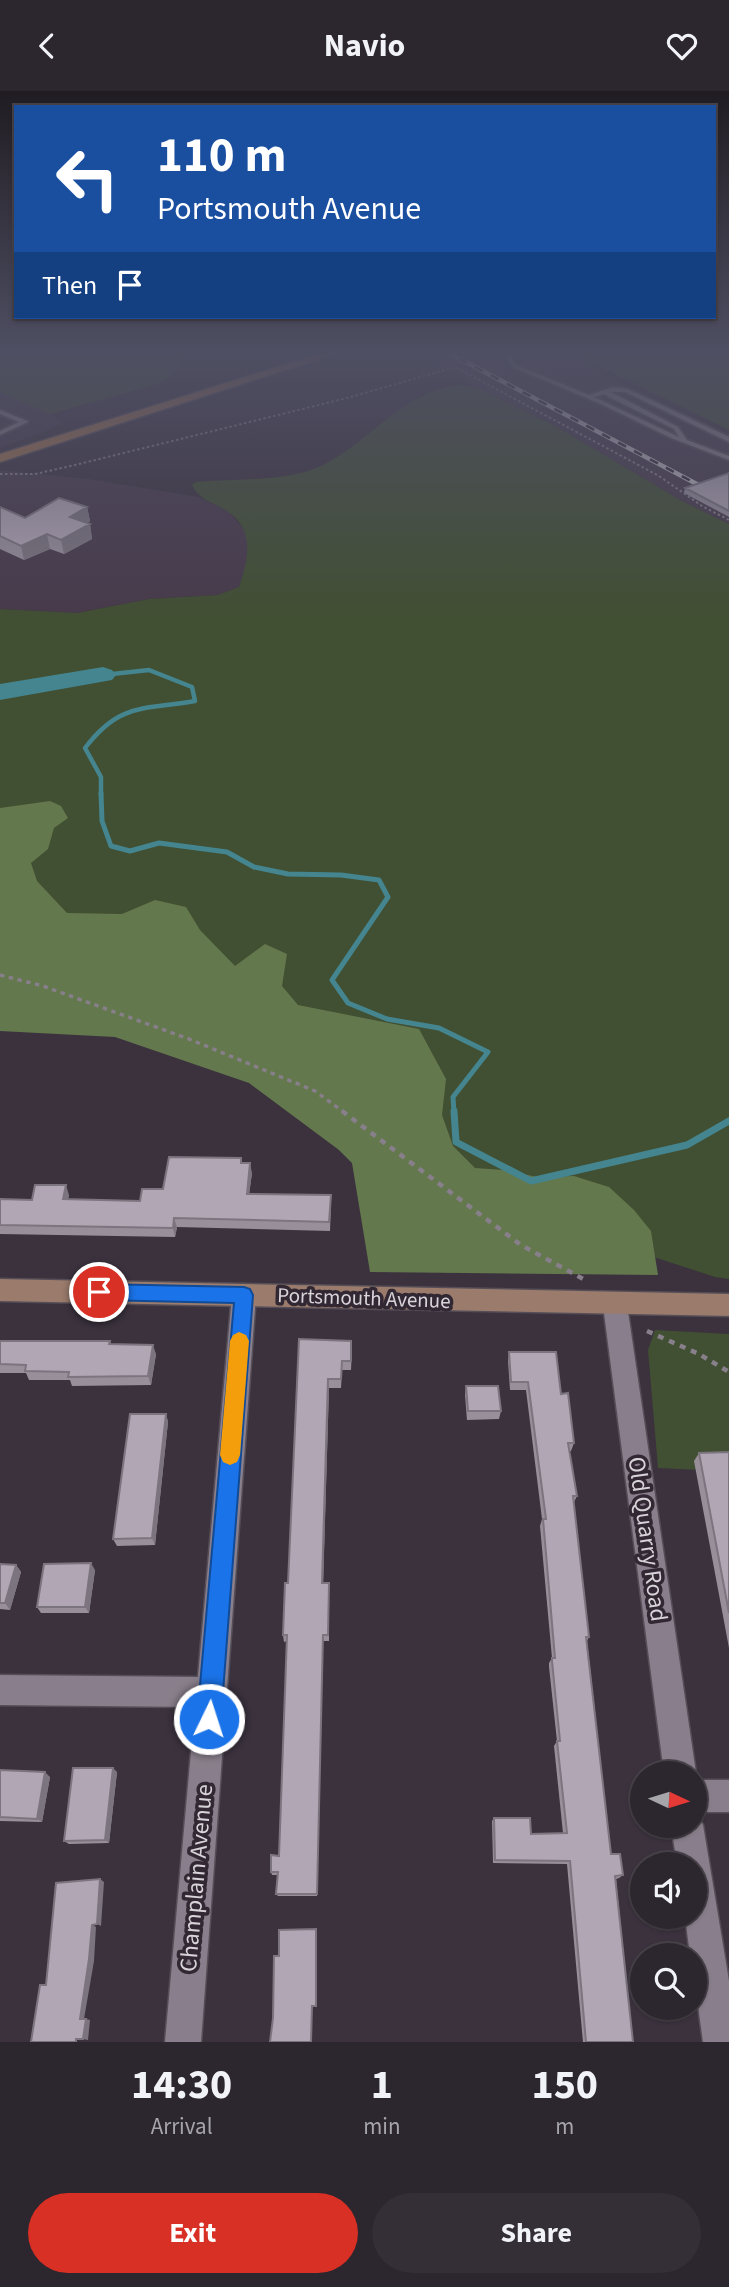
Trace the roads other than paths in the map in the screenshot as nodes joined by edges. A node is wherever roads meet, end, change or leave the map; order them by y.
1 (54, 441) edge
2 (688, 441) edge
3 (0, 458) edge
4 (729, 458) edge
5 (0, 1290) edge
6 (244, 1295) junction
7 (615, 1305) junction
8 (729, 1305) edge
9 (0, 1689) edge
10 (211, 1692) junction
11 (678, 1761) edge
12 (707, 1796) edge
13 (729, 1796) edge
14 (704, 1929) edge
15 (183, 2042) edge
16 (721, 2042) edge

1 - 3 main road
2 - 4 lane
5 - 6 main road, Portsmouth Avenue
6 - 7 main road, Portsmouth Avenue
6 - 10 street, Champlain Avenue
7 - 8 main road, Portsmouth Avenue
7 - 11 street, Old Quarry Road
9 - 10 street
10 - 15 street, Champlain Avenue
12 - 13 street
14 - 16 street

